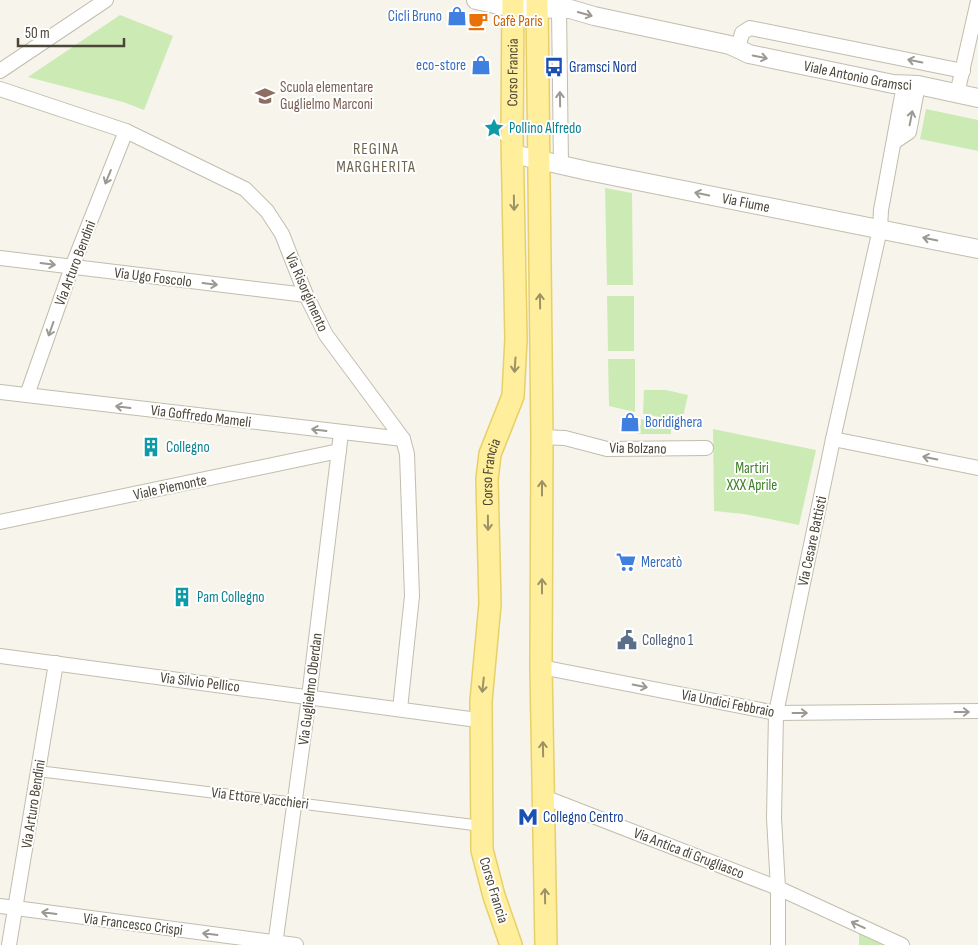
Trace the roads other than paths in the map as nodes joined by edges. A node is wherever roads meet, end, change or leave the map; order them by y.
1 (106, 0) edge
2 (476, 0) edge
3 (978, 1) edge
4 (513, 4) edge
5 (537, 4) edge
6 (559, 9) junction
7 (738, 49) junction
8 (0, 71) edge
9 (963, 71) junction
10 (911, 85) junction
11 (0, 90) edge
12 (958, 94) junction
13 (978, 98) edge
14 (126, 131) junction
15 (513, 154) junction
16 (539, 160) junction
17 (561, 165) junction
18 (880, 229) junction
19 (978, 249) edge
20 (0, 258) edge
21 (72, 267) junction
22 (306, 295) junction
23 (0, 392) edge
24 (27, 395) junction
25 (342, 433) junction
26 (542, 437) junction
27 (403, 439) junction
28 (833, 439) junction
29 (706, 448) dead end
30 (339, 451) junction
31 (978, 468) edge
32 (0, 522) edge
33 (0, 656) edge
34 (56, 663) junction
35 (541, 667) junction
36 (309, 697) junction
37 (400, 708) junction
38 (978, 712) edge
39 (776, 713) junction
40 (470, 719) dead end
41 (38, 771) junction
42 (544, 797) junction
43 (295, 802) junction
44 (482, 826) junction
45 (778, 888) junction
46 (0, 906) edge
47 (16, 909) junction
48 (276, 944) edge
49 (10, 945) edge
50 (296, 945) edge
51 (511, 945) edge
52 (546, 945) edge
53 (778, 945) edge
54 (902, 945) edge

1 - 8 street
2 - 4 street, Viale Antonio Gramsci
3 - 9 street
4 - 5 street, Viale Antonio Gramsci
4 - 15 main road, Corso Francia
5 - 6 street, Viale Antonio Gramsci
5 - 16 main road, Corso Francia
6 -> 7 street, Viale Antonio Gramsci
17 -> 6 street
9 -> 7 street, Viale Antonio Gramsci
7 -> 10 street, Viale Antonio Gramsci
9 - 12 street
10 - 12 street, Viale Antonio Gramsci
10 - 18 street, Via Cesare Battisti
11 - 14 street, Via Risorgimento
12 - 13 street, Viale Antonio Gramsci
14 -> 21 street, Via Arturo Bendini
14 - 22 street, Via Risorgimento
15 - 16 street, Via Fiume
15 -> 44 main road, Corso Francia
16 - 17 street, Via Fiume
26 -> 16 main road, Corso Francia
18 -> 17 street, Via Fiume
19 -> 18 street, Via Fiume
18 - 28 street, Via Cesare Battisti
20 -> 21 street, Via Ugo Foscolo
21 -> 22 street, Via Ugo Foscolo
21 -> 24 street, Via Arturo Bendini
22 - 27 street, Via Risorgimento
23 - 24 street, Via Goffredo Mameli
25 -> 24 street, Via Goffredo Mameli
25 - 27 street, Via Goffredo Mameli
25 - 30 street, Via Guglielmo Oberdan
26 - 29 street, Via Bolzano
35 -> 26 main road, Corso Francia
27 - 37 street, Via Risorgimento
31 -> 28 street
28 - 39 street, Via Cesare Battisti
30 - 32 street, Viale Piemonte
30 - 36 street, Via Guglielmo Oberdan
33 - 34 street, Via Silvio Pellico
34 - 36 street, Via Silvio Pellico
34 - 41 street, Via Arturo Bendini
35 -> 39 street, Via Undici Febbraio
42 -> 35 main road, Corso Francia
36 - 37 street, Via Silvio Pellico
36 - 43 street, Via Guglielmo Oberdan
37 - 40 street
39 -> 38 street, Via Undici Febbraio
39 - 45 street, Via Cesare Battisti
41 - 43 street, Via Ettore Vacchieri
41 - 47 street, Via Arturo Bendini
42 - 45 street, Via Antica di Grugliasco
52 -> 42 main road, Corso Francia
43 - 44 street, Via Ettore Vacchieri
43 - 48 street, Via Guglielmo Oberdan
44 - 51 main road, Corso Francia
45 - 53 street, Via Cesare Battisti
54 -> 45 street
46 - 47 street, Via Francesco Crispi
48 -> 47 street, Via Francesco Crispi
47 - 49 street, Via Arturo Bendini
48 - 50 street, Via Francesco Crispi

